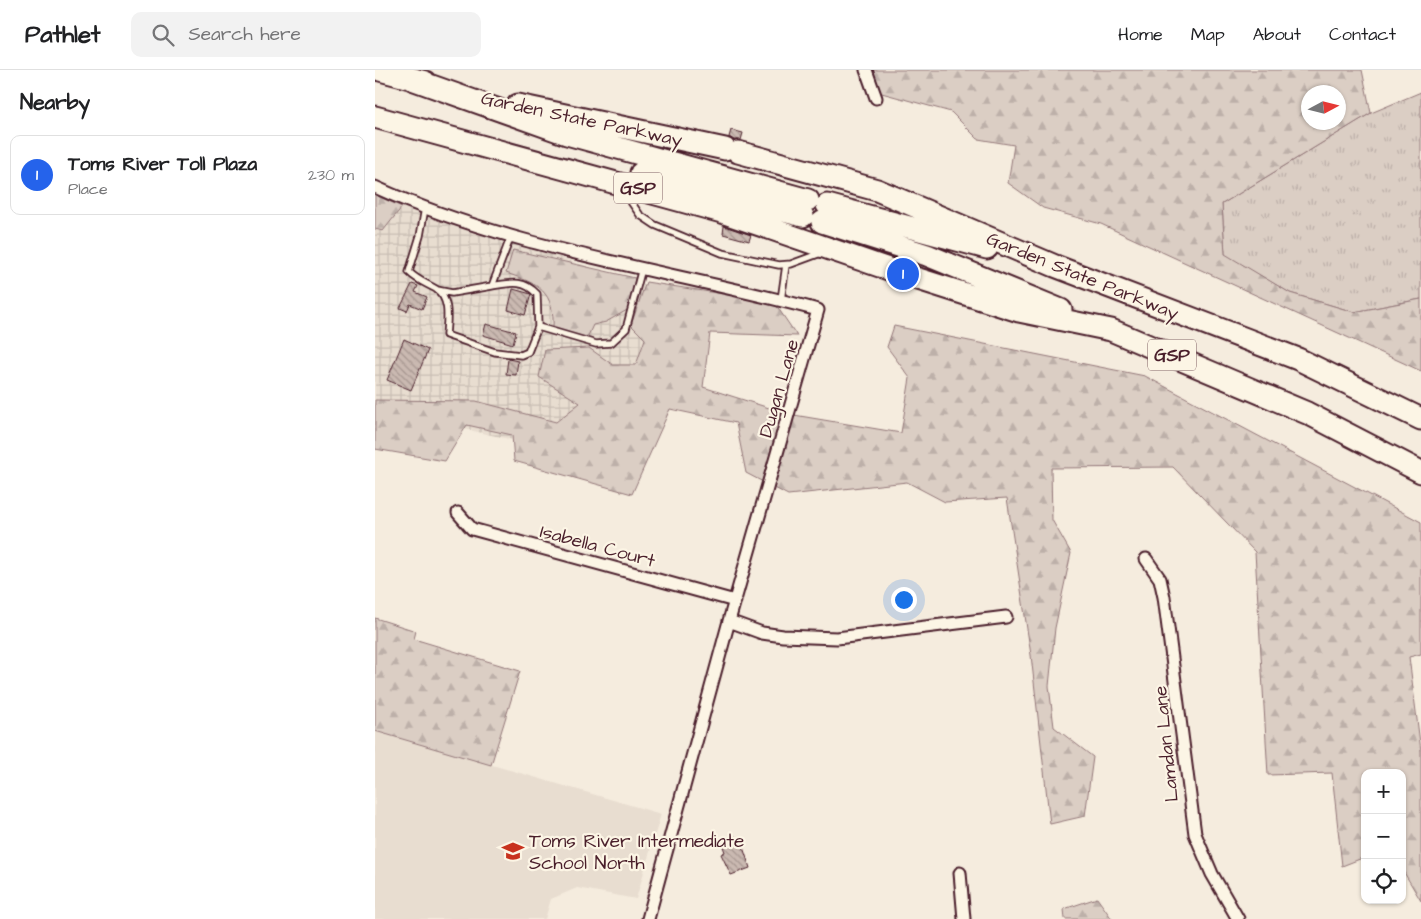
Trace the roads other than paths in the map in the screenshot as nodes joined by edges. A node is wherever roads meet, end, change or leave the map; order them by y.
1 (380, 70) edge
2 (866, 70) edge
3 (412, 79) junction
4 (876, 98) dead end
5 (375, 112) edge
6 (375, 117) edge
7 (618, 182) junction
8 (375, 187) edge
9 (425, 208) junction
10 (815, 211) junction
11 (511, 236) junction
12 (833, 249) junction
13 (786, 265) junction
14 (1055, 266) junction
15 (642, 268) junction
16 (492, 286) junction
17 (437, 290) junction
18 (781, 300) junction
19 (538, 328) junction
20 (1111, 330) junction
21 (1421, 419) edge
22 (1421, 472) edge
23 (458, 514) dead end
24 (1147, 559) dead end
25 (735, 601) junction
26 (1006, 617) dead end
27 (729, 621) junction
28 (960, 873) dead end
29 (648, 919) edge
30 (964, 919) edge
31 (1237, 919) edge

1 - 3 highway, Garden State Parkway / GSP
2 - 4 street
3 - 10 highway
3 - 14 highway, Garden State Parkway / GSP
5 - 10 highway
6 - 7 highway, GSP
7 - 12 highway, GSP
7 - 13 lane
8 - 9 street, Dugan Lane
9 - 11 street, Dugan Lane
9 - 17 lane
10 - 14 highway
10 - 20 highway
11 - 15 street, Dugan Lane
11 - 16 lane
12 - 13 lane
12 - 20 highway, GSP
13 - 18 lane
14 - 21 highway, Garden State Parkway / GSP
15 - 18 street, Dugan Lane
15 - 19 lane
16 - 17 lane
16 - 19 lane
17 - 19 lane
18 - 25 street, Dugan Lane
20 - 22 highway, GSP
23 - 25 street, Isabella Court
24 - 31 street, Lamdan Lane
25 - 27 street, Dugan Lane
26 - 27 street
27 - 29 street, Dugan Lane
28 - 30 street

